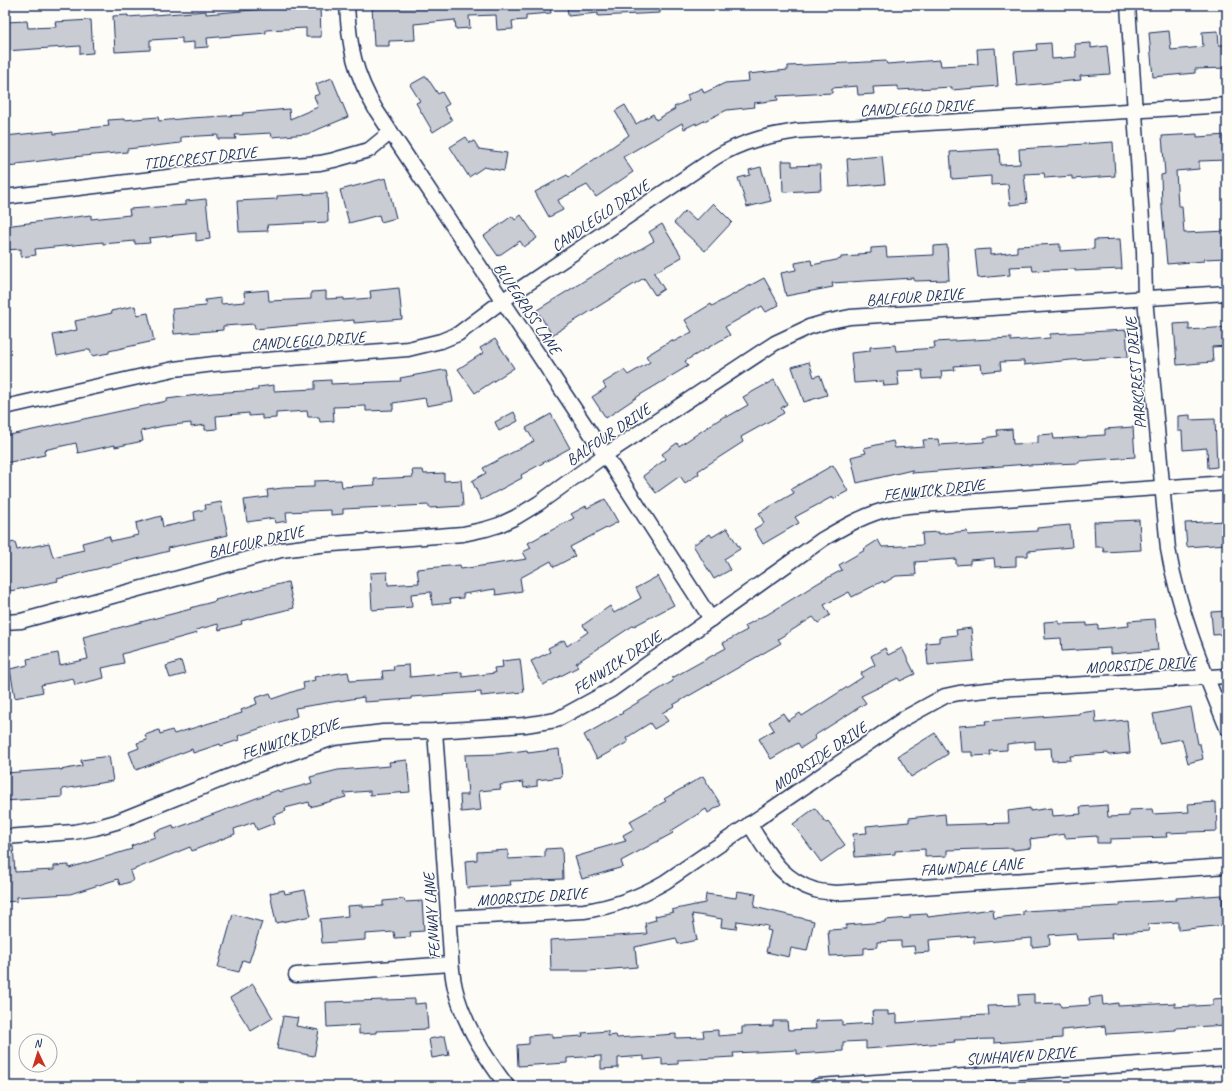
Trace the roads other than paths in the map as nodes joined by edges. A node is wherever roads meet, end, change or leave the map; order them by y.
1 (346, 5) edge
2 (1128, 5) edge
3 (1227, 105) edge
4 (1135, 111) junction
5 (391, 132) junction
6 (5, 197) edge
7 (1227, 293) edge
8 (1145, 298) junction
9 (502, 301) junction
10 (5, 407) edge
11 (605, 455) junction
12 (1227, 483) edge
13 (1163, 487) junction
14 (711, 619) junction
15 (5, 622) edge
16 (1227, 676) edge
17 (1206, 677) junction
18 (1227, 728) edge
19 (435, 731) junction
20 (749, 824) junction
21 (5, 837) edge
22 (1227, 866) edge
23 (448, 918) junction
24 (451, 964) junction
25 (296, 975) dead end
26 (1227, 1058) edge
27 (507, 1086) edge
28 (818, 1086) edge

1 - 5 street, BLUEGRASS LANE
2 - 4 street, PARKCREST DRIVE
3 - 4 street, CANDLEGLO DRIVE
4 - 8 street, PARKCREST DRIVE
4 - 9 street, CANDLEGLO DRIVE
5 - 6 street, TIDECREST DRIVE
5 - 9 street, BLUEGRASS LANE
7 - 8 street, BALFOUR DRIVE
8 - 11 street, BALFOUR DRIVE
8 - 13 street, PARKCREST DRIVE
9 - 10 street, CANDLEGLO DRIVE
9 - 11 street, BLUEGRASS LANE
11 - 14 street, BLUEGRASS LANE
11 - 15 street, BALFOUR DRIVE
12 - 13 street, FENWICK DRIVE
13 - 14 street, FENWICK DRIVE
13 - 17 street, PARKCREST DRIVE
14 - 19 street, FENWICK DRIVE
16 - 17 street, MOORSIDE DRIVE
17 - 18 street, PARKCREST DRIVE
17 - 20 street, MOORSIDE DRIVE
19 - 21 street, FENWICK DRIVE
19 - 23 street, FENWAY LANE
20 - 22 street, FAWNDALE LANE
20 - 23 street, MOORSIDE DRIVE
23 - 24 street, FENWAY LANE
24 - 25 street
24 - 27 street, FENWAY LANE
26 - 28 street, SUNHAVEN DRIVE

